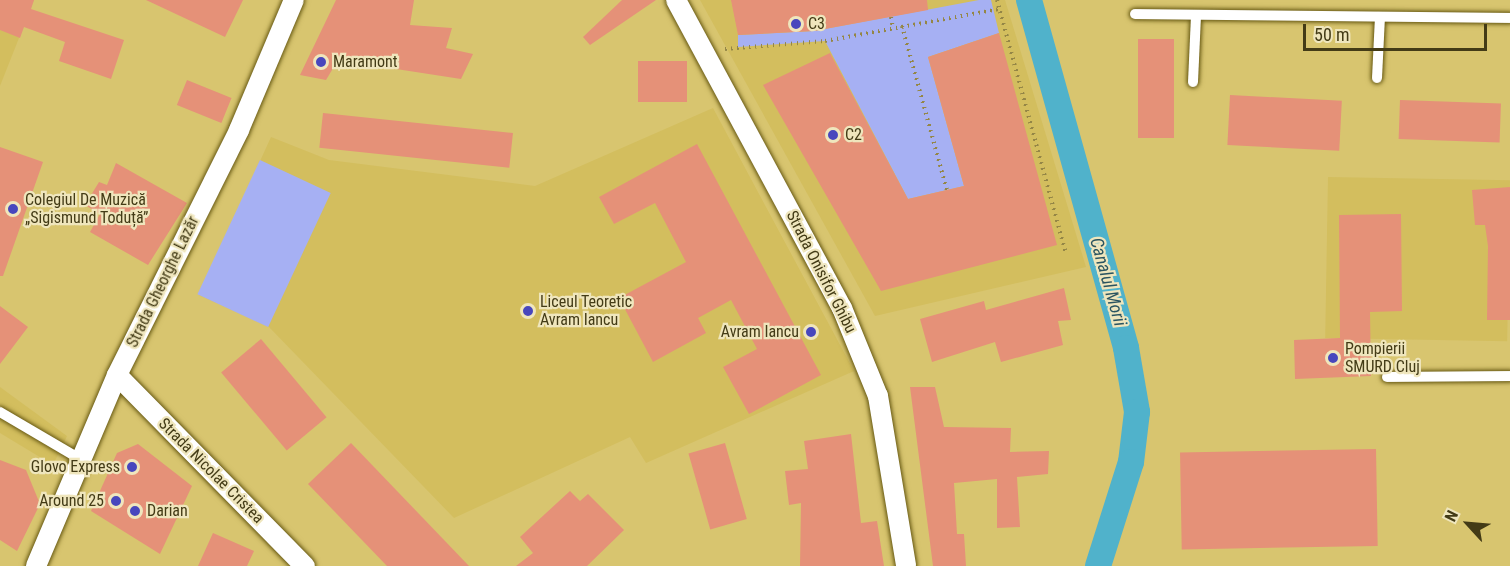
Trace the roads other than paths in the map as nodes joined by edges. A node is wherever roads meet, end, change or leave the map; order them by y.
1 (294, 0) edge
2 (676, 0) edge
3 (1135, 14) dead end
4 (1196, 17) junction
5 (1380, 17) junction
6 (1510, 18) edge
7 (1377, 78) dead end
8 (1193, 82) dead end
9 (117, 375) junction
10 (1510, 376) edge
11 (1387, 377) dead end
12 (0, 412) edge
13 (80, 459) junction
14 (36, 566) edge
15 (305, 566) edge
16 (906, 566) edge

1 - 9 street, Strada Gheorghe Lazăr
2 - 16 street, Strada Onisifor Ghibu
3 - 4 lane
4 - 5 lane
4 - 8 lane
5 - 6 lane
5 - 7 lane
9 - 13 street, Strada Gheorghe Lazăr
9 - 15 street, Strada Nicolae Cristea
10 - 11 lane
12 - 13 lane
13 - 14 street, Strada Gheorghe Lazăr

